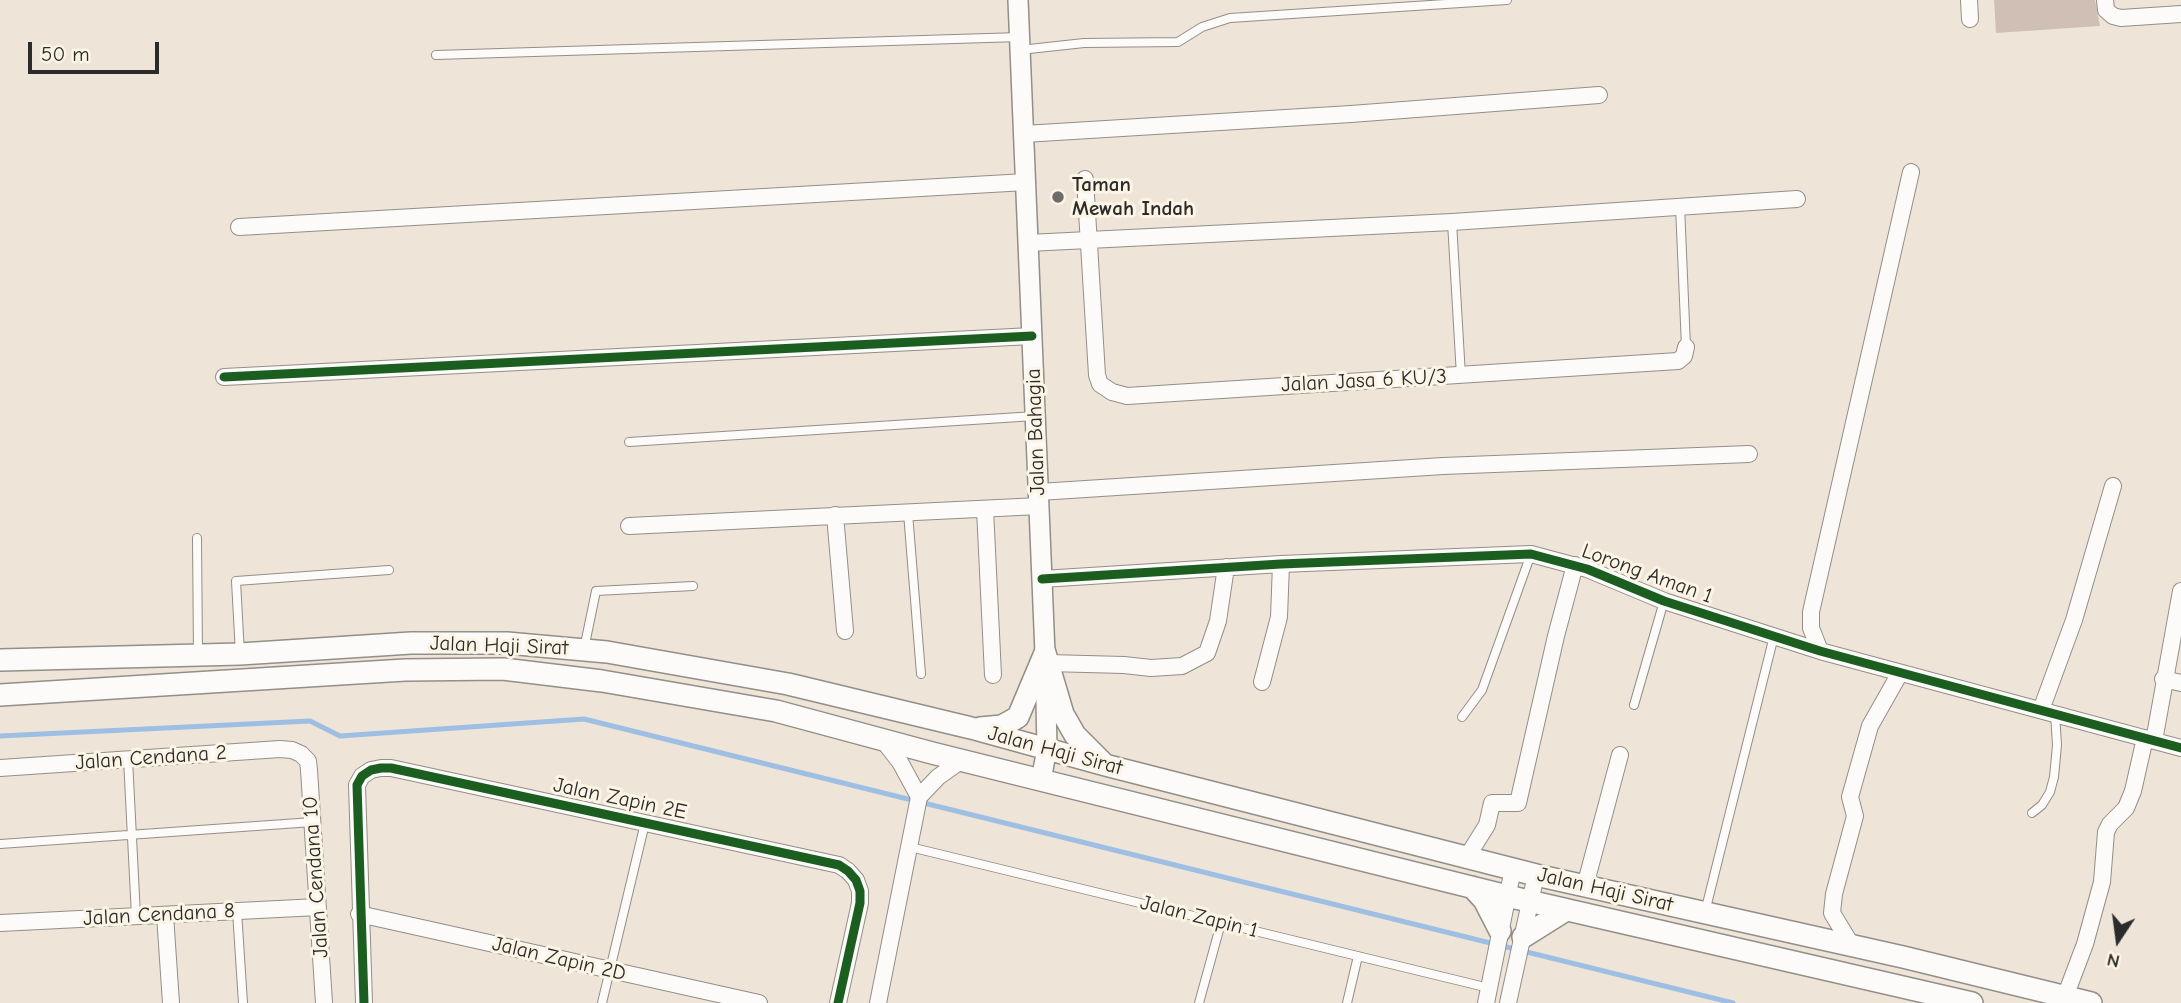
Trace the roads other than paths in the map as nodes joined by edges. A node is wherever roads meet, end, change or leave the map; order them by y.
1 (1018, 0) edge
2 (1507, 0) edge
3 (1969, 0) edge
4 (2105, 0) edge
5 (2181, 14) edge
6 (1970, 19) dead end
7 (1020, 43) junction
8 (436, 55) dead end
9 (1599, 95) dead end
10 (1024, 134) junction
11 (1911, 172) dead end
12 (1085, 179) dead end
13 (1026, 182) junction
14 (1797, 199) dead end
15 (1680, 206) junction
16 (1452, 222) junction
17 (239, 227) dead end
18 (1089, 239) junction
19 (1028, 243) junction
20 (1032, 335) junction
21 (1686, 348) joint
22 (1461, 376) junction
23 (224, 377) dead end
24 (1035, 416) junction
25 (629, 442) dead end
26 (1749, 454) dead end
27 (2113, 486) dead end
28 (1039, 499) junction
29 (985, 509) junction
30 (908, 513) junction
31 (835, 515) junction
32 (629, 526) dead end
33 (197, 538) dead end
34 (1531, 554) junction
35 (1281, 564) junction
36 (1575, 565) junction
37 (1226, 567) junction
38 (390, 570) dead end
39 (1042, 579) junction
40 (693, 586) dead end
41 (2181, 591) edge
42 (1664, 601) junction
43 (845, 631) dead end
44 (1774, 636) junction
45 (584, 649) junction
46 (1820, 651) junction
47 (240, 654) junction
48 (198, 655) junction
49 (1046, 658) junction
50 (0, 660) edge
51 (1900, 673) junction
52 (921, 674) dead end
53 (993, 675) dead end
54 (2163, 679) junction
55 (1262, 682) dead end
56 (2181, 683) edge
57 (0, 695) edge
58 (1633, 705) dead end
59 (2048, 712) junction
60 (1462, 717) dead end
61 (971, 728) junction
62 (882, 739) junction
63 (2149, 739) junction
64 (2181, 747) edge
65 (1047, 749) junction
66 (301, 754) joint
67 (1620, 755) dead end
68 (128, 759) junction
69 (962, 760) junction
70 (1105, 765) junction
71 (0, 768) edge
72 (1041, 780) junction
73 (919, 797) junction
74 (2032, 813) dead end
75 (313, 822) junction
76 (645, 823) junction
77 (132, 835) junction
78 (0, 844) edge
79 (910, 847) junction
80 (1467, 858) junction
81 (1513, 869) junction
82 (1536, 875) junction
83 (1585, 886) junction
84 (1472, 887) junction
85 (1507, 896) junction
86 (1529, 902) junction
87 (318, 907) junction
88 (1566, 910) junction
89 (237, 911) junction
90 (1704, 913) junction
91 (359, 914) junction
92 (165, 915) junction
93 (136, 916) junction
94 (0, 923) edge
95 (1221, 923) junction
96 (1499, 934) junction
97 (1522, 939) junction
98 (1852, 946) junction
99 (1358, 956) junction
100 (610, 970) junction
101 (1487, 995) edge
102 (2065, 997) junction
103 (1202, 1002) edge
104 (171, 1003) edge
105 (243, 1003) edge
106 (324, 1003) edge
107 (364, 1003) edge
108 (602, 1003) edge
109 (759, 1003) edge
110 (838, 1003) edge
111 (878, 1003) edge
112 (1346, 1003) edge
113 (1508, 1003) edge
114 (1972, 1003) edge
115 (2091, 1003) edge

1 - 7 street, Jalan Bahagia
2 - 7 lane
3 - 6 street
4 - 5 street
7 - 8 lane
7 - 10 street, Jalan Bahagia
9 - 10 street
10 - 13 street, Jalan Bahagia
11 - 46 street
12 - 18 street, Jalan Jasa 6 KU/3
13 - 17 street
13 - 19 street, Jalan Bahagia
14 - 15 street
15 - 16 street
15 - 21 lane, Jalan Jasa 6 KU/3
16 - 18 street
16 - 22 lane
18 - 19 street
18 - 22 street, Jalan Jasa 6 KU/3
19 - 20 street, Jalan Bahagia
20 - 23 street
20 - 24 street, Jalan Bahagia
21 - 22 street, Jalan Jasa 6 KU/3
24 - 25 lane
24 - 28 street, Jalan Bahagia
26 - 28 street
27 - 59 street
28 - 29 street
28 - 39 street, Jalan Bahagia
29 - 30 street
29 - 53 street
30 - 31 street
30 - 52 lane
31 - 32 street
31 - 43 street
33 - 48 lane
34 - 35 street, Lorong Aman 1
34 - 36 street, Lorong Aman 1
34 - 60 lane
35 - 37 street, Lorong Aman 1
35 - 55 street
36 - 42 street, Lorong Aman 1
36 - 80 street
37 - 39 street, Lorong Aman 1
37 - 49 street
38 - 47 lane
39 - 49 street, Jalan Bahagia
40 - 45 lane
41 - 54 street
42 - 44 street, Lorong Aman 1
42 - 58 lane
44 - 46 street, Lorong Aman 1
44 - 90 lane
45 - 47 main road, Jalan Haji Sirat
45 - 61 main road, Jalan Haji Sirat
46 - 51 street, Lorong Aman 1
47 - 48 main road, Jalan Haji Sirat
48 - 50 main road, Jalan Haji Sirat
49 - 61 main road
49 - 65 street, Jalan Bahagia
49 - 70 main road
51 - 59 street, Lorong Aman 1
51 - 98 street
54 - 56 street
54 - 63 street
57 - 62 main road, Jalan Haji Sirat
59 - 63 street, Lorong Aman 1
59 - 74 lane
61 - 65 main road, Jalan Haji Sirat
62 - 69 main road, Jalan Haji Sirat
62 - 73 street
63 - 64 street, Lorong Aman 1
63 - 102 street
65 - 70 main road, Jalan Haji Sirat
65 - 72 street, Jalan Bahagia
66 - 68 street, Jalan Cendana 2
66 - 75 street, Jalan Cendana 10
67 - 83 street
68 - 71 street, Jalan Cendana 2
68 - 77 lane
69 - 72 main road, Jalan Haji Sirat
69 - 73 street
70 - 80 main road, Jalan Haji Sirat
72 - 84 main road, Jalan Haji Sirat
73 - 79 street
75 - 77 lane
75 - 87 street, Jalan Cendana 10
76 - 91 street, Jalan Zapin 2E
76 - 100 lane
76 - 110 street, Jalan Zapin 2E
77 - 78 lane
77 - 93 lane
79 - 95 lane, Jalan Zapin 1
79 - 111 street
80 - 81 main road, Jalan Haji Sirat
81 - 82 main road, Jalan Haji Sirat
81 - 85 street
82 - 83 main road, Jalan Haji Sirat
82 - 86 street
83 - 90 main road, Jalan Haji Sirat
84 - 85 main road, Jalan Haji Sirat
84 - 96 main road
85 - 86 main road, Jalan Haji Sirat
85 - 96 street
86 - 88 main road, Jalan Haji Sirat
86 - 97 street
87 - 89 street, Jalan Cendana 8
87 - 106 street, Jalan Cendana 10
88 - 97 main road
88 - 114 main road, Jalan Haji Sirat
89 - 92 street, Jalan Cendana 8
89 - 105 lane
90 - 98 main road, Jalan Haji Sirat
91 - 100 street, Jalan Zapin 2D
91 - 107 street
92 - 93 street, Jalan Cendana 8
92 - 104 street
93 - 94 street, Jalan Cendana 8
95 - 99 lane, Jalan Zapin 1
95 - 103 lane
96 - 101 street
97 - 113 street
98 - 102 main road, Jalan Haji Sirat
99 - 101 lane, Jalan Zapin 1
99 - 112 lane
100 - 108 lane
100 - 109 street, Jalan Zapin 2D
102 - 115 main road, Jalan Haji Sirat

